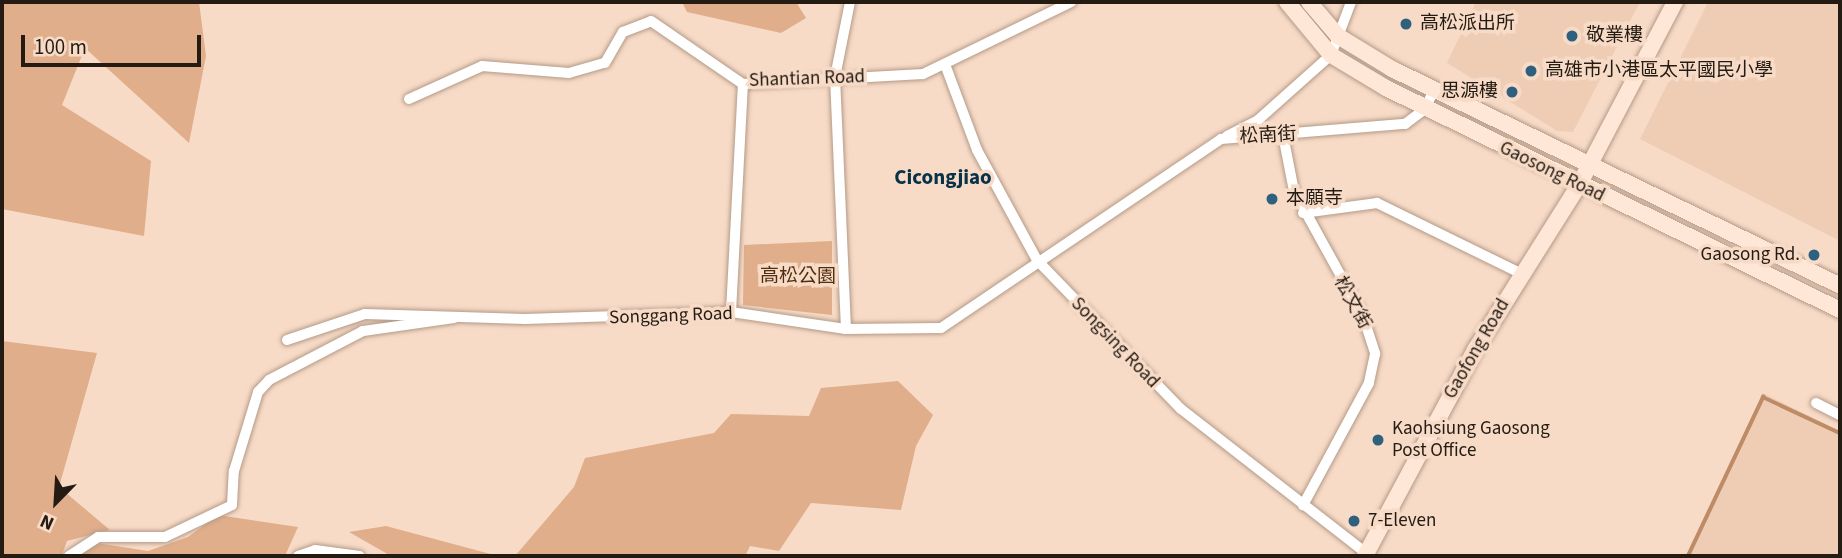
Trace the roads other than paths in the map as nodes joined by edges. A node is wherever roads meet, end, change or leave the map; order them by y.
1 (849, 2) edge
2 (1071, 2) edge
3 (1287, 2) edge
4 (1309, 2) edge
5 (1351, 2) edge
6 (1675, 2) edge
7 (1338, 36) junction
8 (1331, 55) junction
9 (946, 67) junction
10 (835, 77) junction
11 (743, 84) junction
12 (1434, 90) junction
13 (409, 99) dead end
14 (1426, 109) junction
15 (1283, 135) junction
16 (1222, 139) junction
17 (1590, 166) junction
18 (1579, 185) junction
19 (1303, 213) junction
20 (1037, 260) junction
21 (1522, 274) junction
22 (1840, 286) edge
23 (1840, 310) edge
24 (731, 312) junction
25 (460, 316) junction
26 (845, 329) junction
27 (288, 340) dead end
28 (1816, 403) dead end
29 (1840, 415) edge
30 (1303, 505) junction
31 (1366, 555) edge
32 (69, 556) edge
33 (298, 556) edge
34 (360, 556) edge

1 - 10 street
2 - 9 street, Shantian Road
3 - 8 street, Gaosong Road
4 - 7 street, Gaosong Road
5 - 7 street
6 - 17 street, Gaofong Road
7 - 8 street
7 - 12 street, Gaosong Road
8 - 14 street, Gaosong Road
8 - 16 street
9 - 10 street, Shantian Road
9 - 20 street, Songsing Road
10 - 11 street, Shantian Road
10 - 26 street
11 - 13 street, Shantian Road
11 - 24 street
12 - 14 street
12 - 17 street, Gaosong Road
14 - 15 street, 松南街
14 - 18 street, Gaosong Road
15 - 16 street, 松南街
15 - 19 street, 松文街
16 - 20 street, 松南街
17 - 18 street, Gaofong Road
17 - 22 street, Gaosong Road
18 - 21 street, Gaofong Road
18 - 23 street, Gaosong Road
19 - 21 street
19 - 30 street, 松文街
20 - 26 street, Songgang Road
20 - 30 street, Songsing Road
21 - 31 street, Gaofong Road
24 - 25 street, Songgang Road
24 - 26 street, Songgang Road
25 - 27 street, Songgang Road
25 - 32 street
28 - 29 street
30 - 31 street, Songsing Road
33 - 34 street

